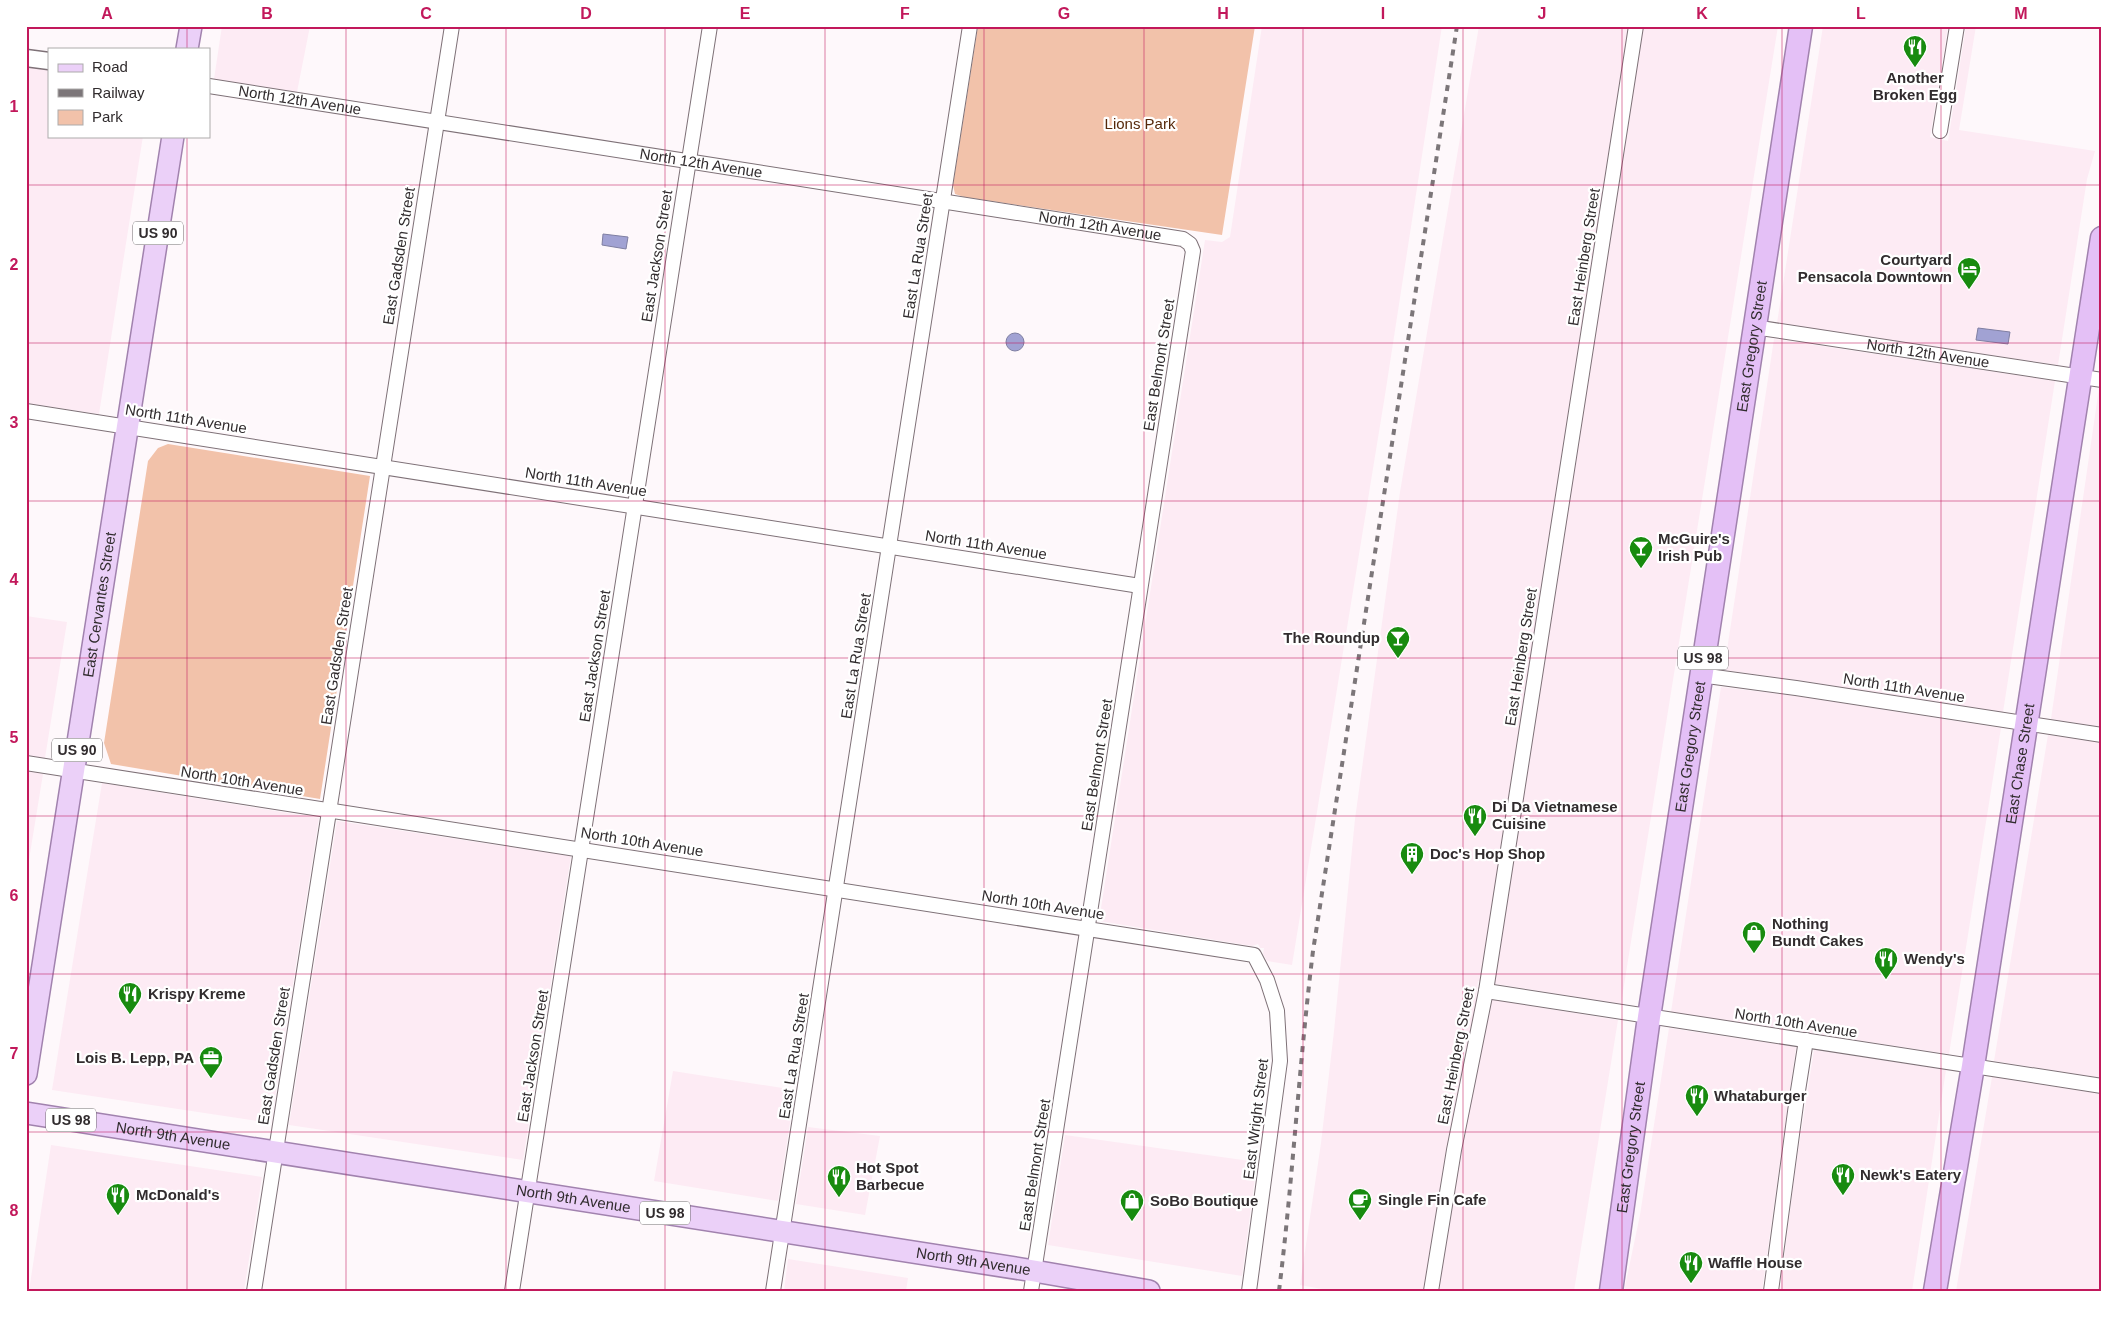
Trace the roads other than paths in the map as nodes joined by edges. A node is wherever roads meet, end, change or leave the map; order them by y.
1 (191, 26) edge
2 (452, 26) edge
3 (710, 26) edge
4 (970, 26) edge
5 (1636, 26) edge
6 (1800, 26) edge
7 (1957, 26) edge
8 (187, 48) edge
9 (26, 58) edge
10 (48, 61) edge
11 (210, 86) edge
12 (437, 123) junction
13 (1940, 131) dead end
14 (173, 138) edge
15 (688, 162) junction
16 (943, 202) junction
17 (2102, 238) edge
18 (1190, 244) joint
19 (1754, 327) junction
20 (2091, 378) edge
21 (26, 411) edge
22 (128, 427) junction
23 (383, 467) junction
24 (635, 505) junction
25 (890, 546) junction
26 (1140, 586) junction
27 (1700, 675) junction
28 (2026, 724) junction
29 (2102, 735) edge
30 (26, 763) edge
31 (74, 771) junction
32 (329, 811) junction
33 (581, 849) junction
34 (836, 889) junction
35 (1088, 928) junction
36 (1254, 955) joint
37 (1486, 991) junction
38 (1649, 1017) junction
39 (1806, 1040) junction
40 (1973, 1066) junction
41 (26, 1074) edge
42 (2102, 1086) edge
43 (26, 1113) edge
44 (276, 1152) junction
45 (528, 1192) junction
46 (783, 1232) junction
47 (1033, 1281) edge
48 (254, 1291) edge
49 (512, 1291) edge
50 (773, 1291) edge
51 (1149, 1291) edge
52 (1249, 1291) edge
53 (1431, 1291) edge
54 (1611, 1291) edge
55 (1771, 1291) edge
56 (1935, 1291) edge

1 - 8 main road
2 - 12 street, East Gadsden Street
3 - 15 street, East Jackson Street
4 - 16 street, East La Rua Street
5 - 37 street, East Heinberg Street
6 - 19 highway, East Gregory Street / US 98
7 - 13 street
9 - 10 street
11 - 12 street, North 12th Avenue
12 - 15 street, North 12th Avenue
12 - 23 street, East Gadsden Street
14 - 22 main road, East Cervantes Street / US 90
15 - 16 street, North 12th Avenue
15 - 24 street, East Jackson Street
16 - 18 street, North 12th Avenue
16 - 25 street, East La Rua Street
17 - 20 highway, East Chase Street
18 - 26 street, East Belmont Street
19 - 20 street, North 12th Avenue
19 - 27 highway, East Gregory Street / US 98
20 - 28 highway, East Chase Street
21 - 22 street, North 11th Avenue
22 - 23 street, North 11th Avenue
22 - 31 main road, East Cervantes Street / US 90
23 - 24 street, North 11th Avenue
23 - 32 street, East Gadsden Street
24 - 25 street, North 11th Avenue
24 - 33 street, East Jackson Street
25 - 26 street, North 11th Avenue
25 - 34 street, East La Rua Street
26 - 35 street, East Belmont Street
27 - 28 street, North 11th Avenue
27 - 38 highway, East Gregory Street / US 98
28 - 29 street, North 11th Avenue
28 - 40 highway, East Chase Street
30 - 31 street, North 10th Avenue
31 - 32 street, North 10th Avenue
31 - 41 main road, East Cervantes Street / US 90
32 - 33 street, North 10th Avenue
32 - 44 street, East Gadsden Street
33 - 34 street, North 10th Avenue
33 - 45 street, East Jackson Street
34 - 35 street, North 10th Avenue
34 - 46 street, East La Rua Street
35 - 36 street, North 10th Avenue
35 - 47 street, East Belmont Street
36 - 52 street, East Wright Street
37 - 38 street, North 10th Avenue
37 - 53 street, East Heinberg Street
38 - 39 street, North 10th Avenue
38 - 54 highway, East Gregory Street / US 98
39 - 40 street, North 10th Avenue
39 - 55 street
40 - 42 street, North 10th Avenue
40 - 56 highway, East Chase Street
43 - 44 main road, North 9th Avenue / US 98
44 - 45 main road, North 9th Avenue / US 98
44 - 48 street, East Gadsden Street
45 - 46 main road, North 9th Avenue / US 98
45 - 49 street, East Jackson Street
46 - 47 main road, North 9th Avenue / US 98
46 - 50 street, East La Rua Street
47 - 51 main road, North 9th Avenue / US 98

